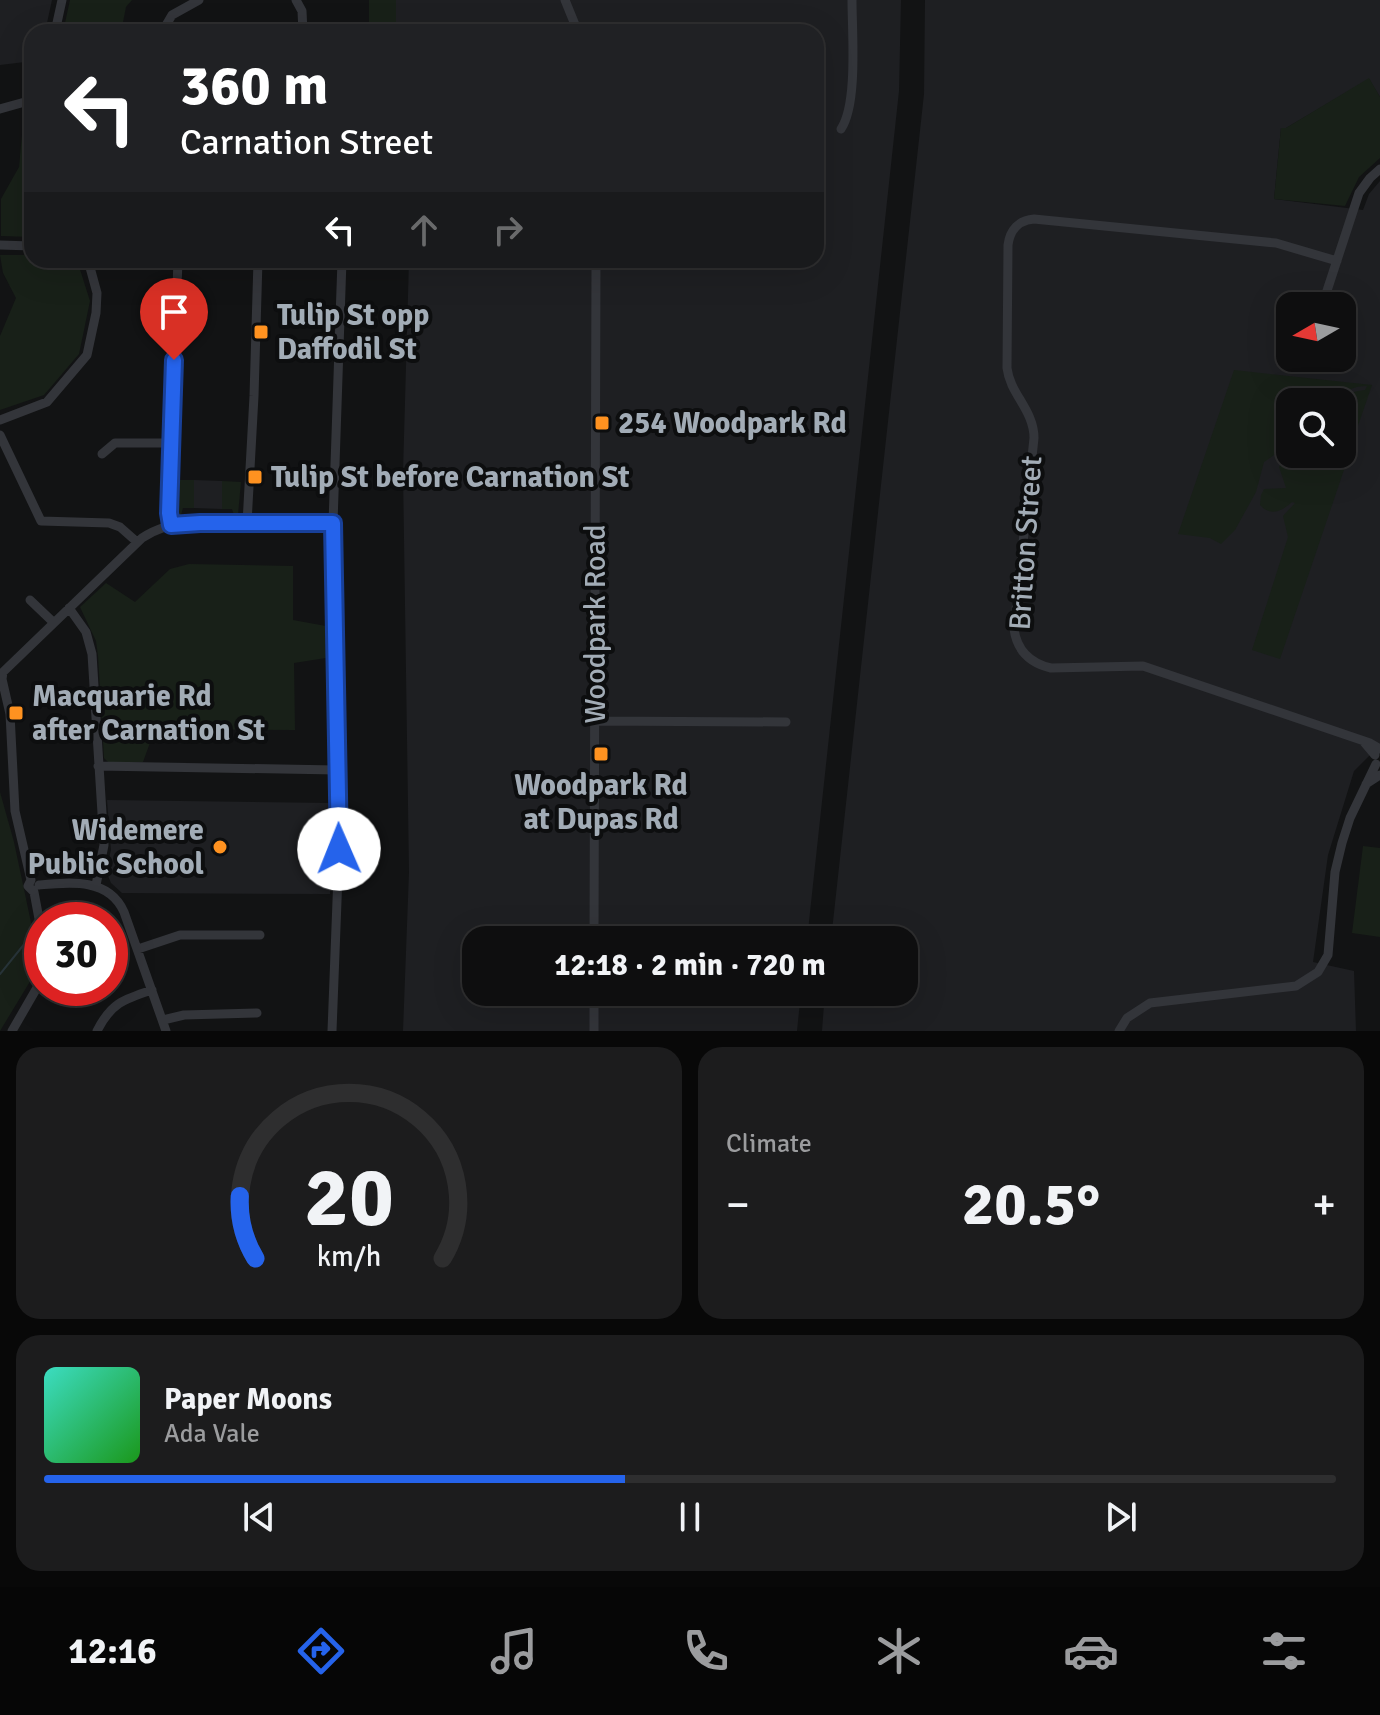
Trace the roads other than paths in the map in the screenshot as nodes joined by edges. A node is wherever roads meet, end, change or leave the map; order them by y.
1 (62, 0) edge
2 (199, 0) edge
3 (296, 0) edge
4 (565, 0) edge
5 (852, 0) edge
6 (57, 24) edge
7 (167, 24) edge
8 (303, 24) edge
9 (575, 24) edge
10 (24, 102) edge
11 (0, 109) edge
12 (841, 129) dead end
13 (1380, 169) edge
14 (0, 245) edge
15 (24, 246) edge
16 (1337, 261) junction
17 (90, 268) edge
18 (178, 268) edge
19 (258, 268) edge
20 (342, 268) edge
21 (596, 268) edge
22 (1327, 292) edge
23 (0, 420) edge
24 (0, 435) edge
25 (171, 443) junction
26 (102, 454) dead end
27 (247, 523) junction
28 (333, 523) junction
29 (171, 525) junction
30 (137, 542) junction
31 (30, 600) dead end
32 (69, 608) junction
33 (53, 622) junction
34 (1, 675) edge
35 (596, 721) junction
36 (786, 722) dead end
37 (1379, 760) edge
38 (98, 766) junction
39 (337, 770) junction
40 (96, 885) junction
41 (35, 886) junction
42 (37, 902) edge
43 (594, 926) edge
44 (260, 935) dead end
45 (138, 949) junction
46 (152, 990) junction
47 (26, 1006) edge
48 (594, 1006) edge
49 (257, 1013) dead end
50 (163, 1020) junction
51 (12, 1031) edge
52 (97, 1031) edge
53 (166, 1031) edge
54 (332, 1031) edge
55 (594, 1031) edge
56 (1119, 1031) edge

1 - 6 street
2 - 7 street
3 - 8 street
4 - 9 street
5 - 12 street
10 - 11 street
13 - 16 street
14 - 15 street
16 - 22 street
16 - 37 street, Britton Street
17 - 23 street
18 - 25 street
19 - 27 street
20 - 28 street
21 - 35 street, Woodpark Road
24 - 30 street
25 - 26 street
25 - 29 street
27 - 28 street
27 - 29 street
28 - 39 street
29 - 30 street
30 - 32 street
31 - 33 street
32 - 33 street
32 - 38 street
33 - 34 street
34 - 41 street
35 - 36 street
35 - 43 street, Woodpark Road
37 - 56 street
38 - 39 street
38 - 40 street
39 - 54 street
40 - 41 street
40 - 45 street
41 - 42 street
44 - 45 street
45 - 46 street
46 - 50 street
46 - 52 street
47 - 51 street
48 - 55 street
49 - 50 street
50 - 53 street

